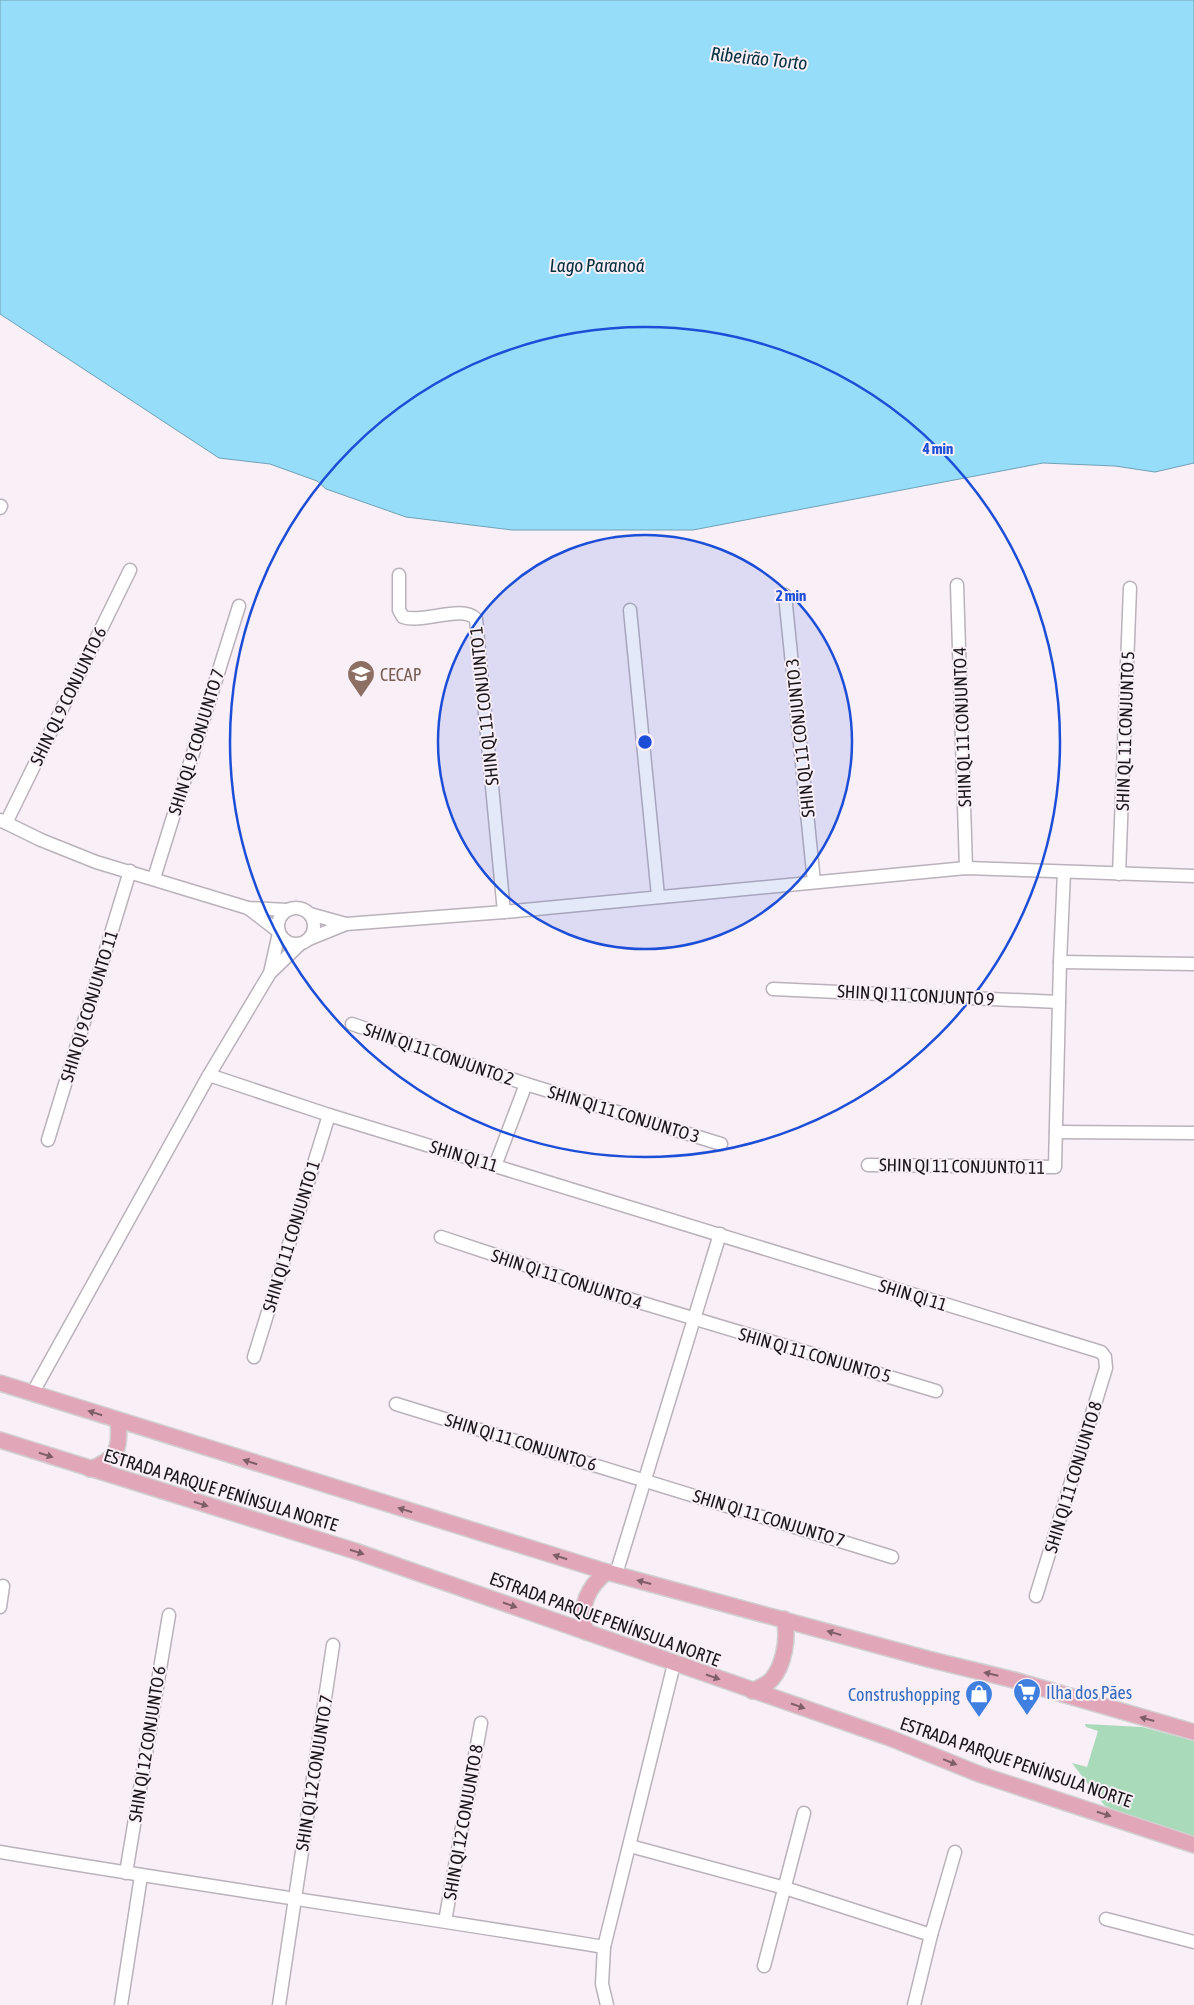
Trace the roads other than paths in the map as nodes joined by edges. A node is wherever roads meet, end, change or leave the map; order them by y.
1 (130, 570) dead end
2 (399, 575) dead end
3 (957, 585) dead end
4 (1130, 588) dead end
5 (786, 595) dead end
6 (239, 606) dead end
7 (630, 610) dead end
8 (3, 821) edge
9 (966, 868) junction
10 (130, 872) junction
11 (1064, 872) junction
12 (1119, 874) junction
13 (1194, 876) edge
14 (154, 878) junction
15 (814, 882) junction
16 (658, 896) junction
17 (248, 908) junction
18 (287, 910) junction
19 (504, 912) junction
20 (310, 914) junction
21 (346, 924) junction
22 (279, 932) junction
23 (305, 941) junction
24 (1060, 962) junction
25 (1194, 964) edge
26 (270, 973) junction
27 (773, 989) dead end
28 (1059, 1002) junction
29 (352, 1024) dead end
30 (210, 1075) junction
31 (526, 1084) junction
32 (329, 1115) junction
33 (1056, 1132) junction
34 (1194, 1132) edge
35 (48, 1140) dead end
36 (721, 1144) dead end
37 (868, 1165) dead end
38 (495, 1166) junction
39 (720, 1234) junction
40 (441, 1237) dead end
41 (694, 1319) junction
42 (254, 1357) dead end
43 (1105, 1357) joint
44 (0, 1383) edge
45 (936, 1390) dead end
46 (32, 1394) junction
47 (396, 1404) dead end
48 (118, 1421) junction
49 (0, 1440) edge
50 (90, 1469) junction
51 (645, 1481) junction
52 (892, 1557) dead end
53 (611, 1573) junction
54 (3, 1586) dead end
55 (1036, 1596) dead end
56 (0, 1606) edge
57 (169, 1615) dead end
58 (784, 1619) junction
59 (586, 1632) junction
60 (334, 1645) dead end
61 (674, 1664) junction
62 (752, 1691) junction
63 (481, 1723) dead end
64 (1194, 1732) edge
65 (804, 1813) dead end
66 (1194, 1845) edge
67 (630, 1846) junction
68 (0, 1852) edge
69 (955, 1852) dead end
70 (126, 1873) junction
71 (141, 1876) junction
72 (785, 1888) junction
73 (295, 1900) junction
74 (1106, 1919) dead end
75 (445, 1921) junction
76 (931, 1935) junction
77 (1194, 1942) edge
78 (604, 1947) junction
79 (764, 1966) dead end
80 (120, 2005) edge
81 (279, 2005) edge
82 (607, 2005) edge
83 (914, 2005) edge

1 - 8 street, SHIN QL 9 CONJUNTO 6
2 - 19 street, SHIN QL 11 CONJUNTO 1
3 - 9 street, SHIN QL 11 CONJUNTO 4
4 - 12 street, SHIN QL 11 CONJUNTO 5
5 - 15 street, SHIN QL 11 CONJUNTO 3
6 - 14 street, SHIN QL 9 CONJUNTO 7
7 - 16 street
8 - 10 street
9 - 11 street
9 - 15 street
10 - 14 street
10 - 35 street, SHIN QI 9 CONJUNTO 11
11 - 12 street
11 - 24 street
12 - 13 street
14 - 17 street
15 - 16 street
16 - 19 street
17 - 18 street
17 - 22 street
18 - 20 street
18 - 22 street
19 - 21 street
20 - 21 street
20 - 23 street
21 - 23 street
22 - 23 street
22 - 26 street
23 - 26 street
24 - 25 street
24 - 28 street
26 - 30 street
27 - 28 street, SHIN QI 11 CONJUNTO 9
28 - 33 street
29 - 31 street, SHIN QI 11 CONJUNTO 2
30 - 32 street, SHIN QI 11
30 - 46 street
31 - 36 street, SHIN QI 11 CONJUNTO 3
31 - 38 street
32 - 38 street, SHIN QI 11
32 - 42 street, SHIN QI 11 CONJUNTO 1
33 - 34 street
33 - 37 street, SHIN QI 11 CONJUNTO 11
38 - 39 street, SHIN QI 11
39 - 41 street
39 - 43 street, SHIN QI 11
40 - 41 street, SHIN QI 11 CONJUNTO 4
41 - 45 street, SHIN QI 11 CONJUNTO 5
41 - 51 street
43 - 55 street, SHIN QI 11 CONJUNTO 8
44 - 46 main road, ESTRADA PARQUE PENÍNSULA NORTE
48 -> 46 main road, ESTRADA PARQUE PENÍNSULA NORTE
47 - 51 street, SHIN QI 11 CONJUNTO 6
48 - 50 main road
53 -> 48 main road, ESTRADA PARQUE PENÍNSULA NORTE
49 -> 50 main road, ESTRADA PARQUE PENÍNSULA NORTE
50 -> 59 main road, ESTRADA PARQUE PENÍNSULA NORTE
51 - 52 street, SHIN QI 11 CONJUNTO 7
51 - 53 street
58 -> 53 main road, ESTRADA PARQUE PENÍNSULA NORTE
53 - 59 main road
54 - 56 street
57 - 70 street, SHIN QI 12 CONJUNTO 6
58 - 62 main road
64 -> 58 main road, ESTRADA PARQUE PENÍNSULA NORTE
59 - 61 main road, ESTRADA PARQUE PENÍNSULA NORTE
60 - 73 street, SHIN QI 12 CONJUNTO 7
61 -> 62 main road, ESTRADA PARQUE PENÍNSULA NORTE
61 - 67 street
62 -> 66 main road, ESTRADA PARQUE PENÍNSULA NORTE
63 - 75 street, SHIN QI 12 CONJUNTO 8
65 - 72 street
67 - 72 street
67 - 78 street
68 - 70 street
69 - 76 street
70 - 71 street
71 - 73 street
71 - 80 street
72 - 76 street
72 - 79 street
73 - 75 street
73 - 81 street, SHIN QI 12 CONJUNTO 7
74 - 77 street
75 - 78 street
76 - 83 street
78 - 82 street

